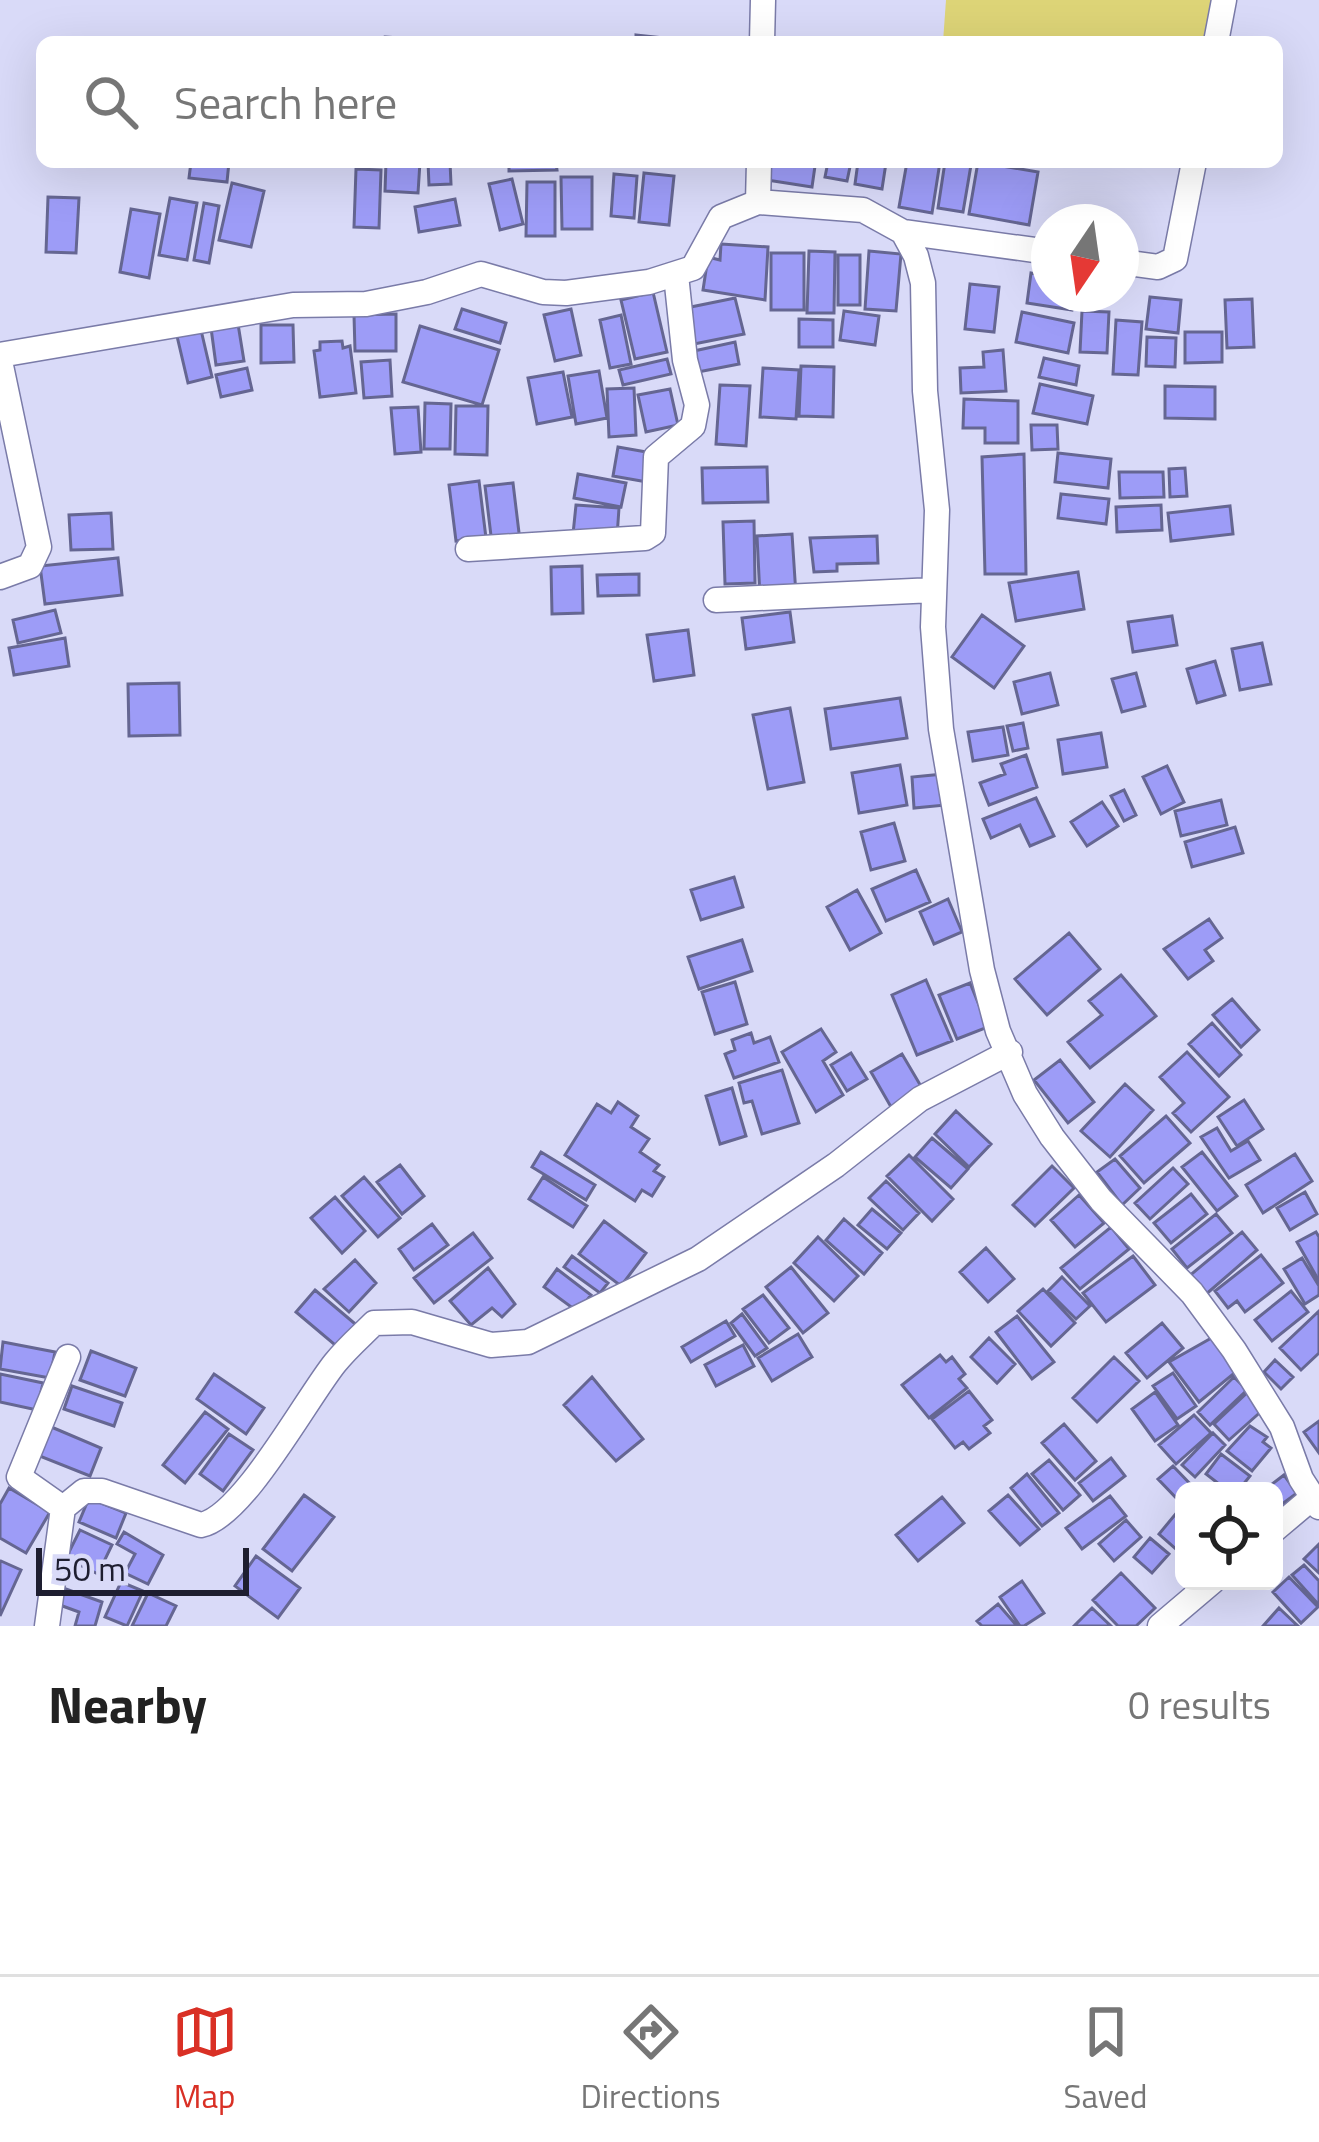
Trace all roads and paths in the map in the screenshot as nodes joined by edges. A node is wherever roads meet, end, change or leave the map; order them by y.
1 (763, 0) edge
2 (1224, 0) edge
3 (762, 36) edge
4 (1217, 36) edge
5 (759, 168) edge
6 (1194, 168) edge
7 (758, 202) junction
8 (903, 232) junction
9 (1031, 250) edge
10 (1139, 264) edge
11 (676, 274) junction
12 (0, 358) edge
13 (468, 549) dead end
14 (0, 577) edge
15 (934, 590) junction
16 (716, 600) dead end
17 (1010, 1052) junction
18 (68, 1357) dead end
19 (1315, 1503) edge
20 (63, 1508) junction
21 (1283, 1524) edge
22 (1203, 1590) edge
23 (47, 1626) edge
24 (1160, 1626) edge

1 - 3 street
2 - 4 street
5 - 7 street
6 - 10 street
7 - 8 street
7 - 11 street
8 - 9 street
8 - 15 street
11 - 12 street
11 - 13 street
12 - 14 street
15 - 16 street
15 - 17 street
17 - 19 street
17 - 20 street
18 - 20 street
19 - 21 street
20 - 23 street
22 - 24 street

